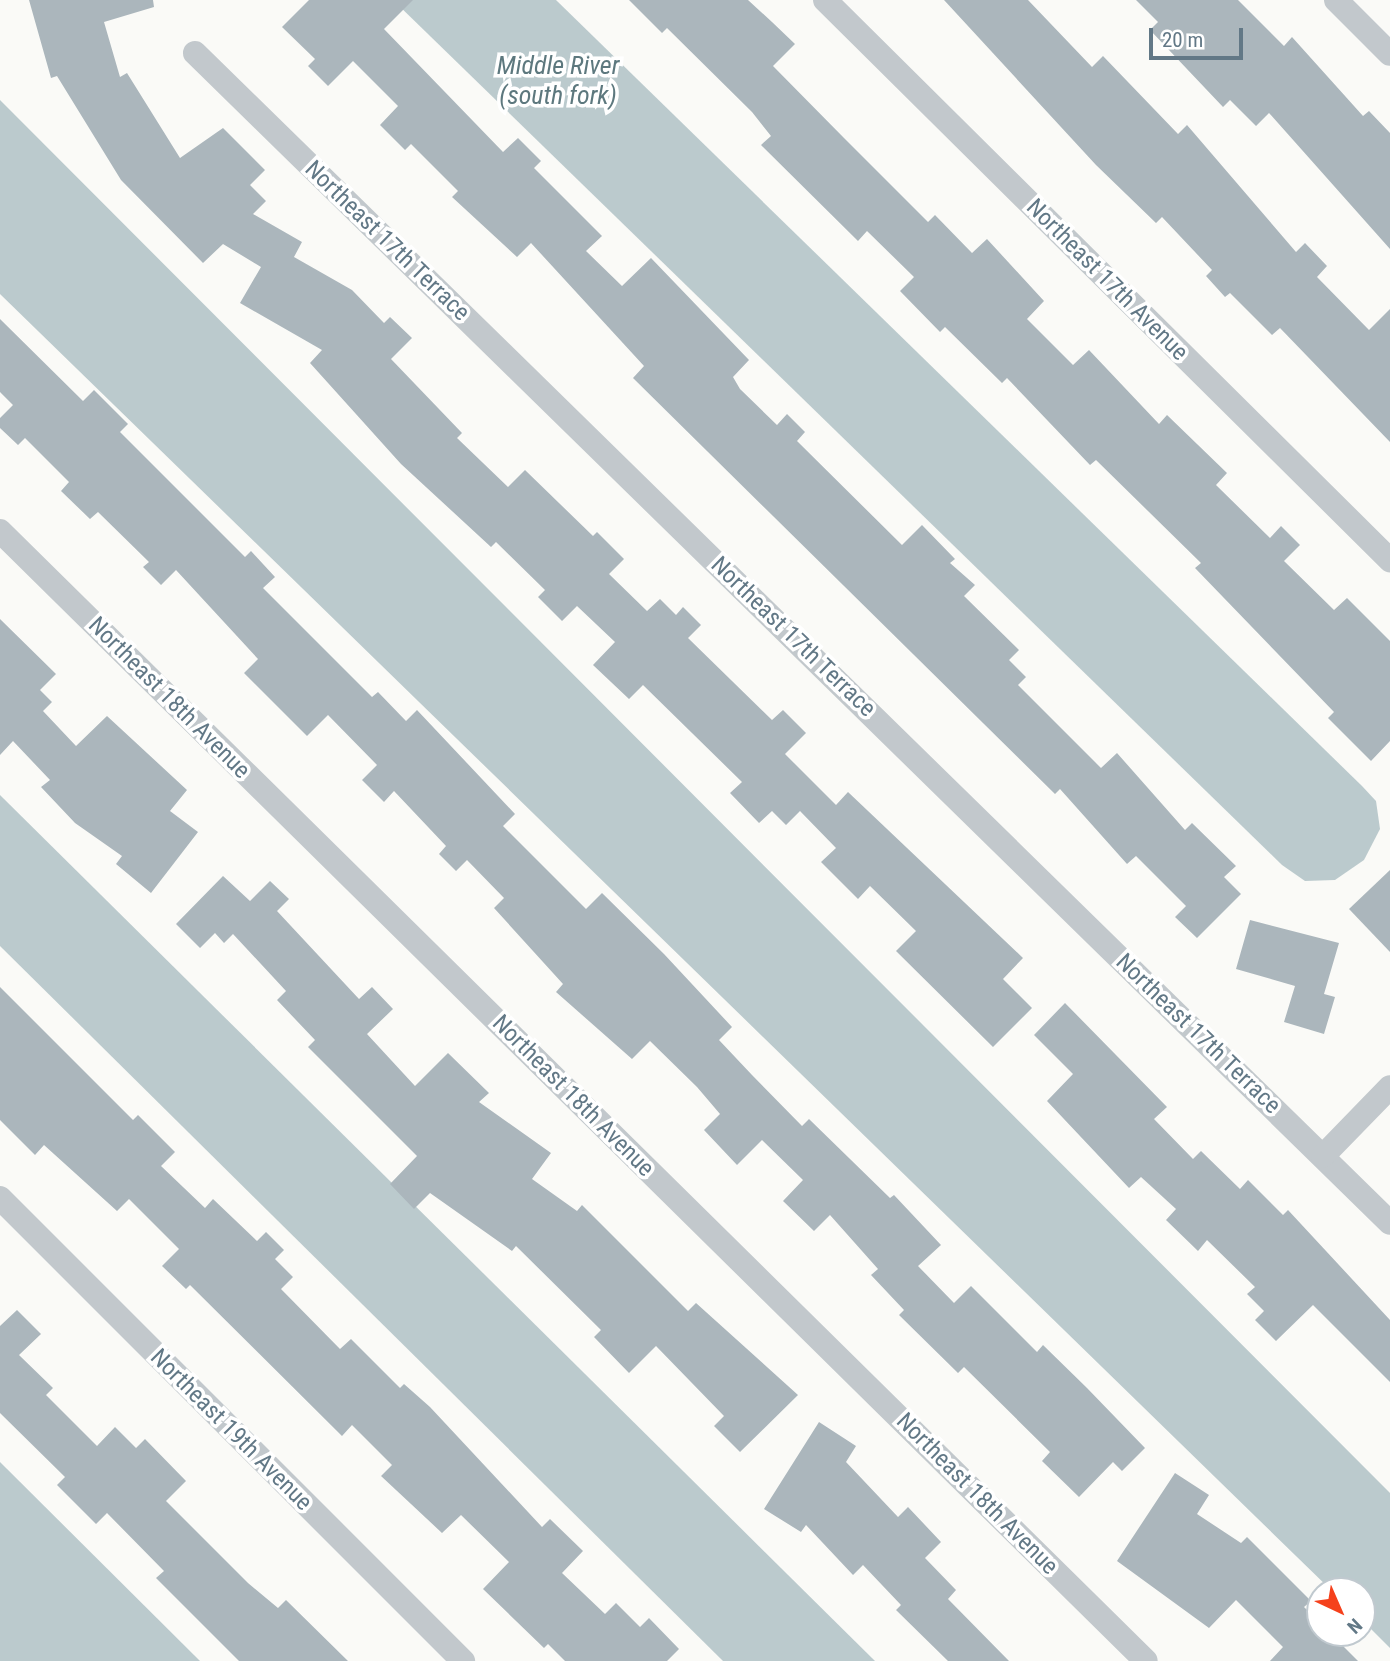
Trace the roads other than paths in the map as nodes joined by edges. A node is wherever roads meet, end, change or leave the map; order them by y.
1 (825, 0) edge
2 (1336, 0) edge
3 (195, 53) dead end
4 (1390, 54) edge
5 (0, 531) edge
6 (1390, 560) edge
7 (1390, 1087) edge
8 (1323, 1156) junction
9 (0, 1198) edge
10 (1390, 1223) edge
11 (463, 1661) edge
12 (1146, 1661) edge

1 - 6 street, Northeast 17th Avenue
2 - 4 street
3 - 8 street, Northeast 17th Terrace
5 - 12 street, Northeast 18th Avenue
7 - 8 street
8 - 10 street, Northeast 17th Terrace
9 - 11 street, Northeast 19th Avenue

